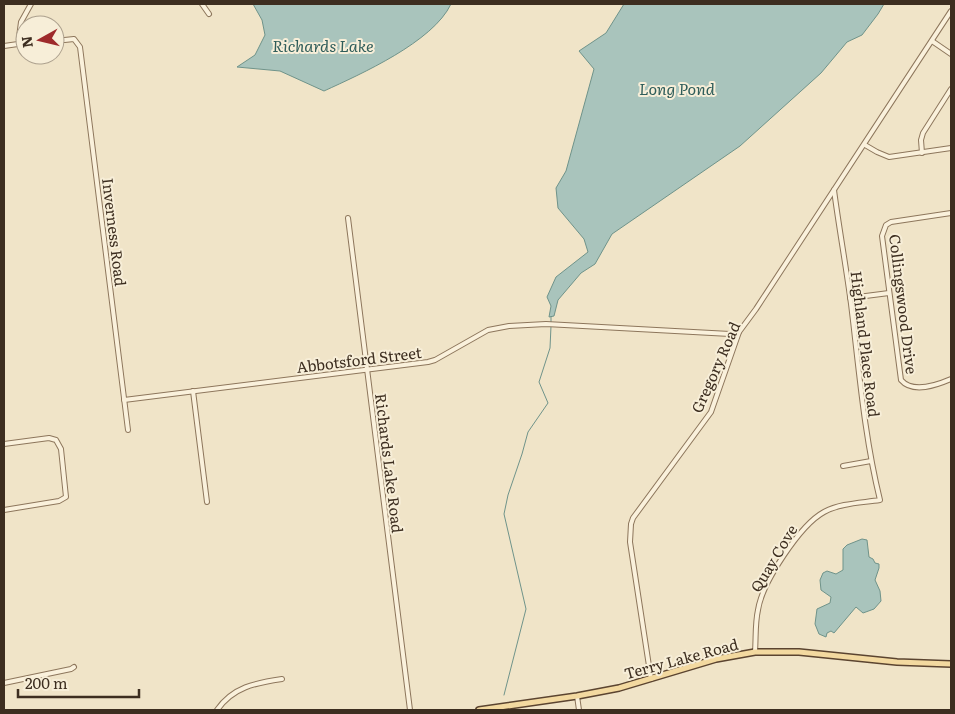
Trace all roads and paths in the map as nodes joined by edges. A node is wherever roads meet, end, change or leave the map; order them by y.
1 (31, 4) edge
2 (202, 4) edge
3 (951, 11) edge
4 (209, 14) dead end
5 (25, 15) edge
6 (65, 39) edge
7 (932, 41) junction
8 (951, 54) edge
9 (951, 89) edge
10 (865, 145) junction
11 (951, 148) edge
12 (922, 153) junction
13 (834, 190) junction
14 (951, 212) edge
15 (348, 218) dead end
16 (889, 293) junction
17 (850, 298) junction
18 (740, 332) junction
19 (367, 369) junction
20 (951, 379) edge
21 (193, 391) junction
22 (124, 400) junction
23 (128, 430) dead end
24 (4, 444) edge
25 (871, 461) junction
26 (842, 466) dead end
27 (880, 500) joint
28 (208, 502) dead end
29 (4, 510) edge
30 (755, 652) junction
31 (951, 664) edge
32 (74, 667) dead end
33 (282, 679) dead end
34 (651, 679) junction
35 (4, 684) edge
36 (577, 696) junction
37 (216, 710) edge
38 (410, 710) edge
39 (479, 710) edge
40 (580, 710) edge

1 - 5 street
2 - 4 street
3 - 7 street, Gregory Road
6 - 22 street, Inverness Road
7 - 8 street
7 - 10 street, Gregory Road
9 - 12 street
10 - 12 street
10 - 13 street, Gregory Road
11 - 12 street
13 - 17 street, Highland Place Road
13 - 18 street, Gregory Road
14 - 16 street, Collingswood Drive
15 - 19 street, Richards Lake Road
16 - 17 street
16 - 20 street, Collingswood Drive
17 - 25 street, Highland Place Road
18 - 19 street, Abbotsford Street
18 - 34 street, Gregory Road
19 - 21 street, Abbotsford Street
19 - 38 street, Richards Lake Road
21 - 22 street, Abbotsford Street
21 - 28 street
22 - 23 street, Inverness Road
24 - 29 street
25 - 26 street
25 - 27 street, Highland Place Road
27 - 30 street, Quay Cove
30 - 31 main road, Terry Lake Road
30 - 34 main road, Terry Lake Road
32 - 35 street
33 - 37 street
34 - 36 main road, Terry Lake Road
36 - 39 main road, Terry Lake Road
36 - 40 street

